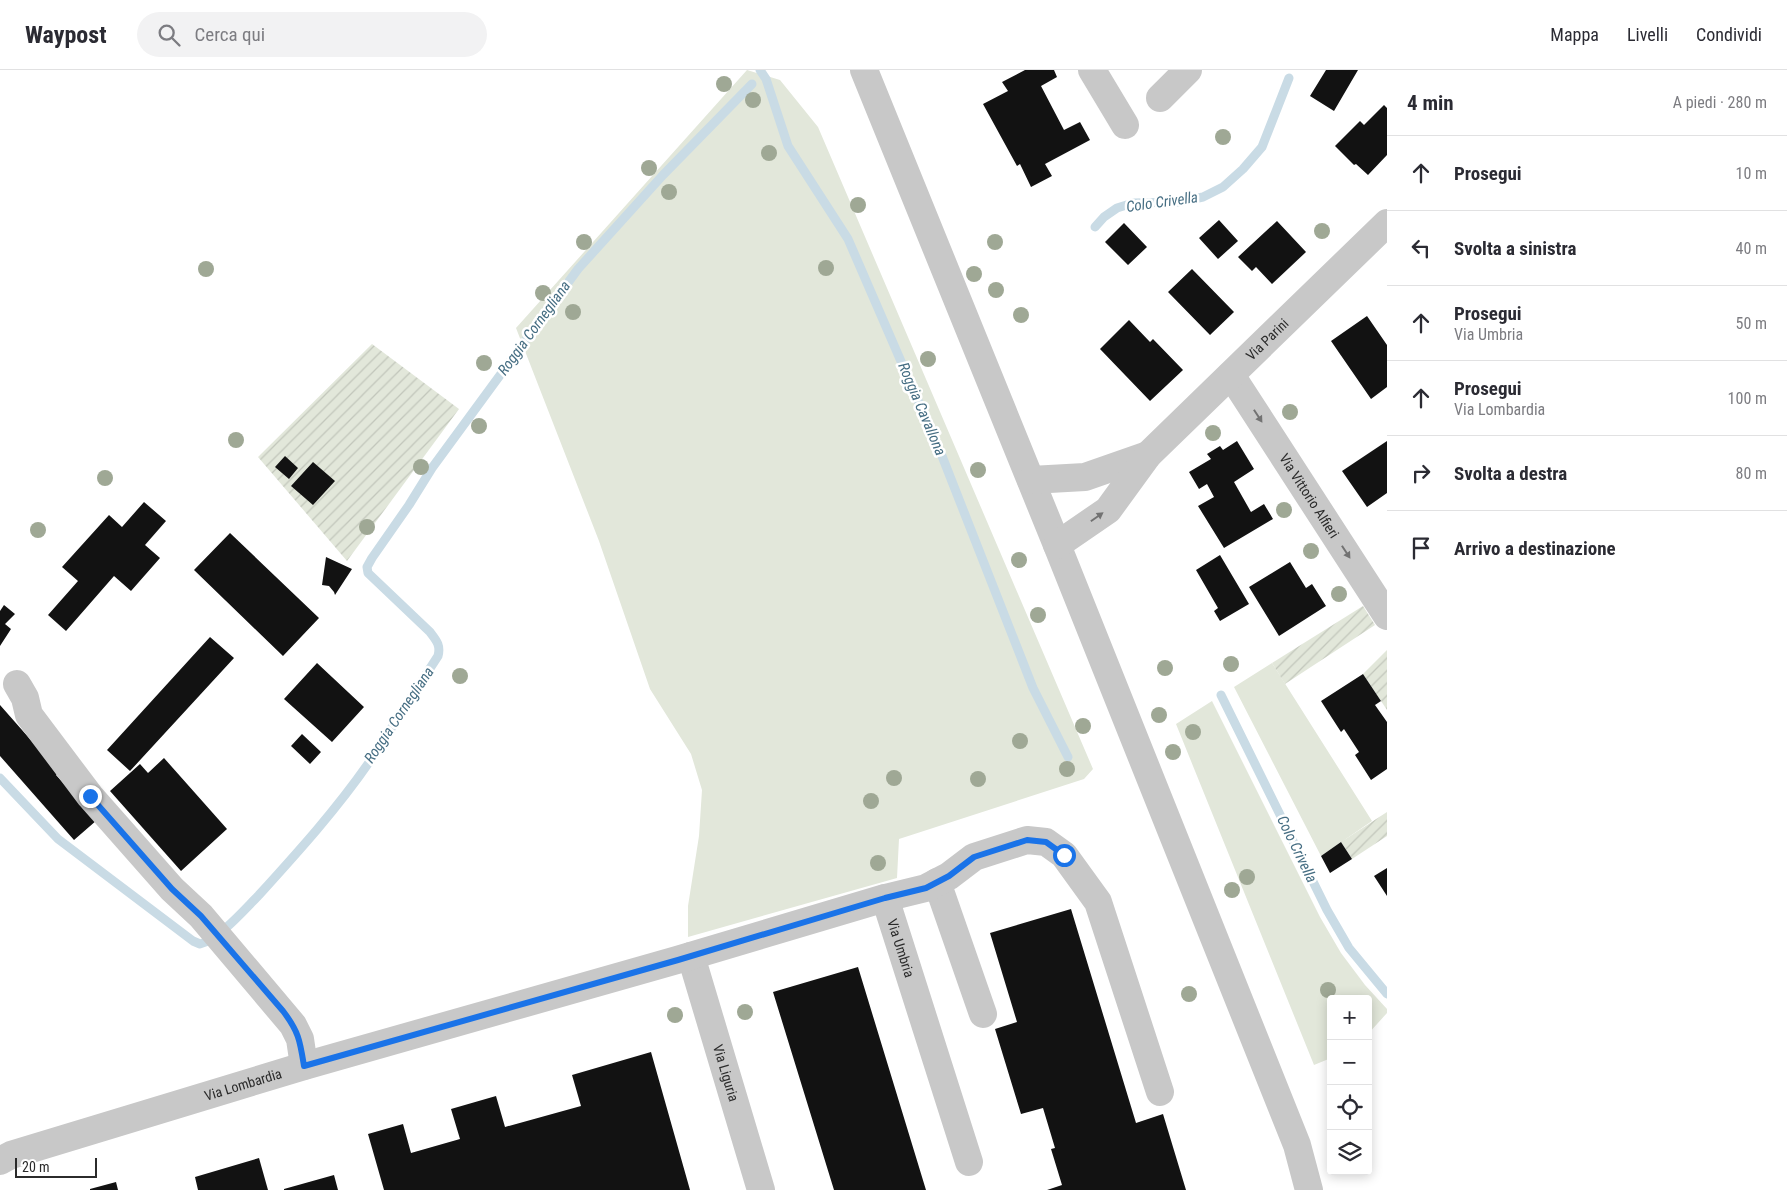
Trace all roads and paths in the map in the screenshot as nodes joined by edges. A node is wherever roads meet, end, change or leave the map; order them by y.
1 (864, 70) edge
2 (1092, 70) edge
3 (1188, 70) edge
4 (1160, 98) dead end
5 (1125, 124) dead end
6 (1387, 224) edge
7 (1231, 375) junction
8 (1148, 456) junction
9 (1031, 480) junction
10 (1057, 545) junction
11 (1387, 616) edge
12 (17, 684) dead end
13 (937, 882) junction
14 (885, 898) junction
15 (691, 956) junction
16 (982, 1014) dead end
17 (304, 1066) junction
18 (1160, 1092) dead end
19 (1297, 1145) junction
20 (0, 1161) edge
21 (969, 1162) dead end
22 (761, 1190) edge
23 (1309, 1190) edge
24 (1326, 1190) edge

1 - 9 street
2 - 5 street
3 - 4 street
6 - 7 street, Via Parini
7 - 8 street, Via Parini
7 -> 11 street, Via Vittorio Alfieri
8 - 9 street, Via Parini
10 -> 8 street, Via Parini
9 - 10 street
10 - 19 street
12 - 17 street
13 - 14 street
13 - 16 street
13 - 18 street
14 - 15 street
14 - 21 street, Via Umbria
15 - 17 street, Via Lombardia
15 - 22 street, Via Liguria
17 - 20 street, Via Lombardia
19 - 23 street
19 - 24 street

